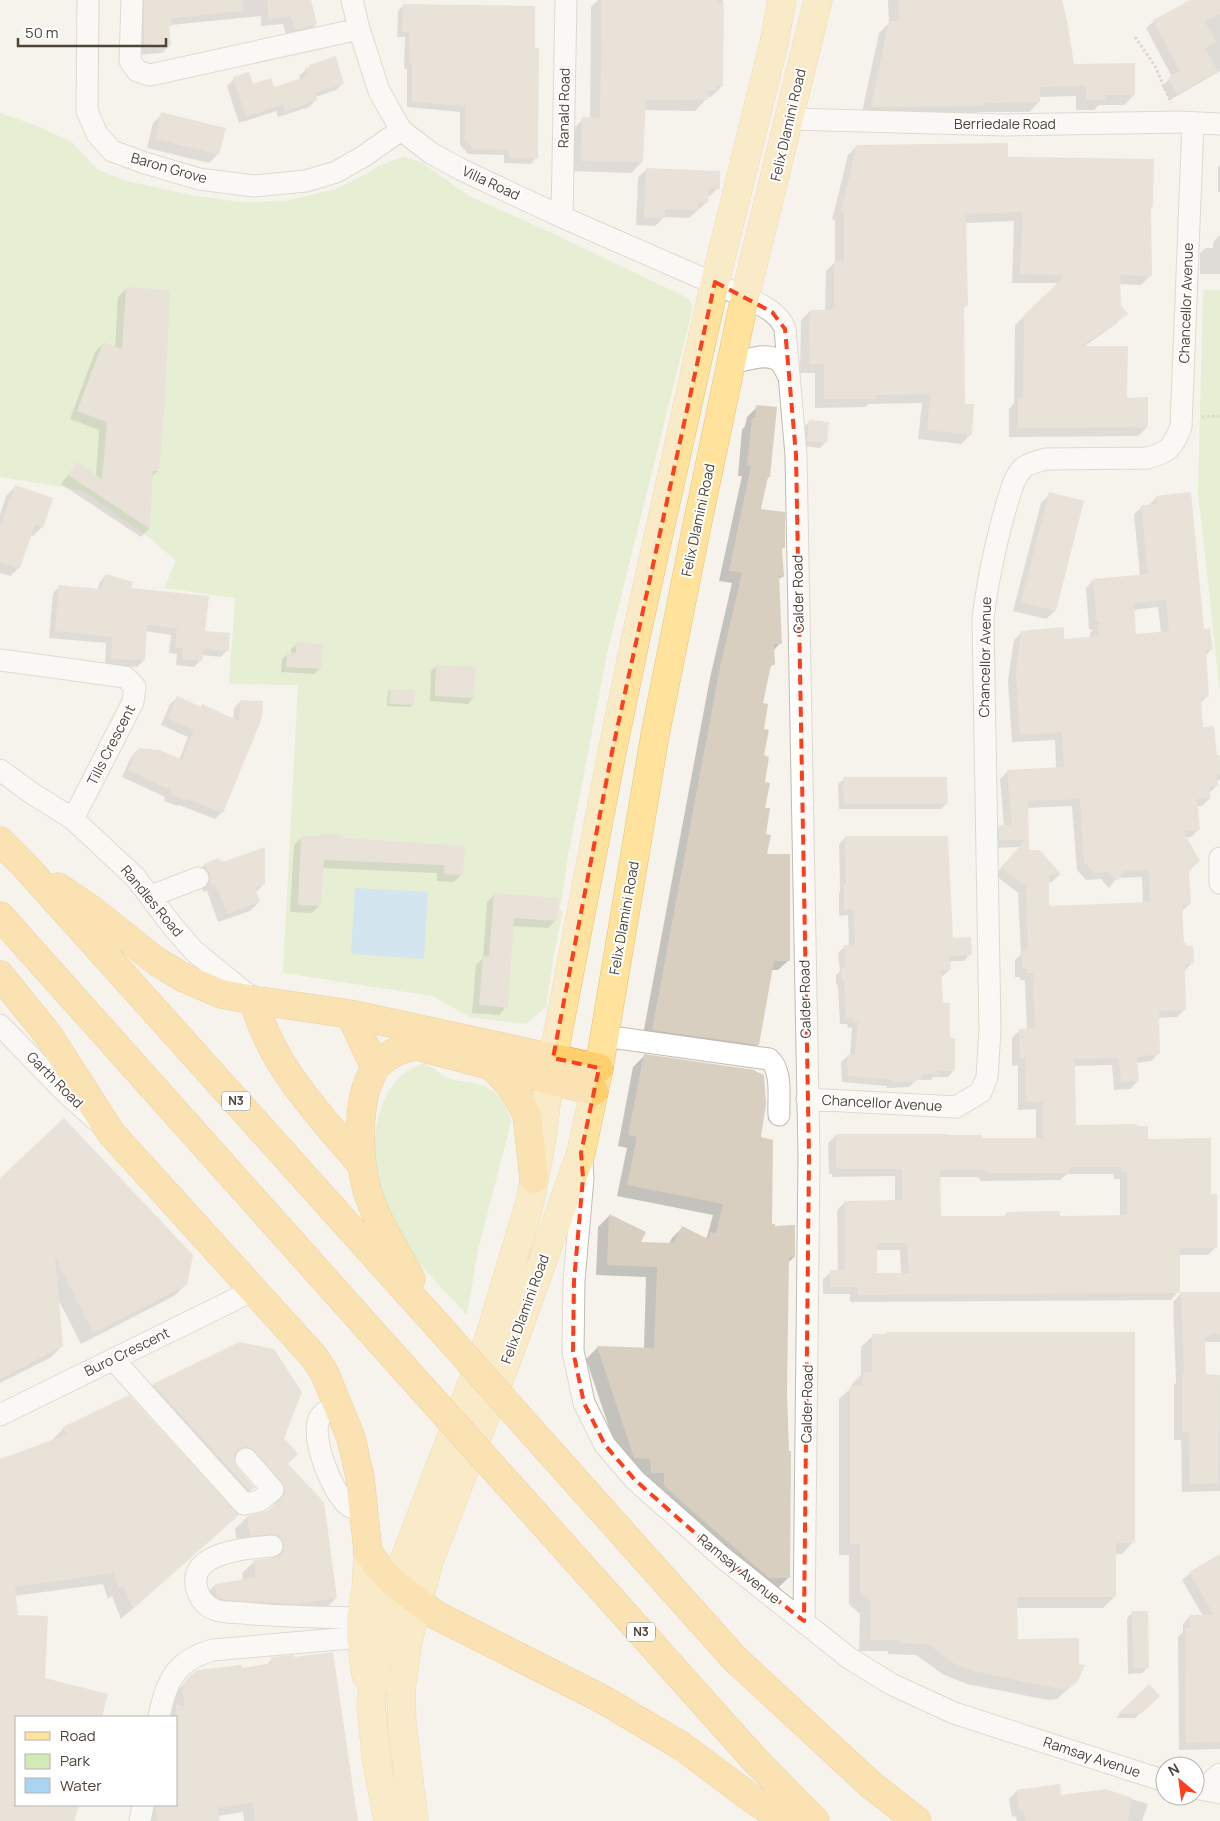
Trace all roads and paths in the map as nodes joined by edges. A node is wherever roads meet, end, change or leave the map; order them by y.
1 (88, 0) edge
2 (132, 0) edge
3 (352, 0) edge
4 (566, 0) edge
5 (782, 0) edge
6 (818, 0) edge
7 (359, 29) junction
8 (1135, 37) dead end
9 (790, 119) junction
10 (1186, 122) junction
11 (1220, 124) edge
12 (401, 130) junction
13 (562, 217) junction
14 (715, 282) junction
15 (745, 296) junction
16 (731, 364) junction
17 (789, 377) junction
18 (0, 660) edge
19 (0, 770) edge
20 (73, 819) junction
21 (0, 841) edge
22 (1220, 858) edge
23 (25, 866) junction
24 (198, 878) dead end
25 (1220, 883) edge
26 (151, 896) junction
27 (0, 916) edge
28 (0, 976) edge
29 (254, 1000) junction
30 (350, 1014) junction
31 (0, 1025) edge
32 (604, 1036) junction
33 (492, 1066) junction
34 (375, 1067) junction
35 (551, 1070) junction
36 (596, 1080) junction
37 (807, 1099) junction
38 (779, 1115) dead end
39 (111, 1134) junction
40 (581, 1152) junction
41 (361, 1164) junction
42 (534, 1178) junction
43 (254, 1290) junction
44 (439, 1327) junction
45 (113, 1360) junction
46 (0, 1415) edge
47 (246, 1459) dead end
48 (272, 1546) dead end
49 (368, 1552) junction
50 (395, 1584) junction
51 (419, 1603) junction
52 (804, 1621) junction
53 (368, 1632) junction
54 (159, 1716) edge
55 (1220, 1774) edge
56 (1155, 1778) edge
57 (1206, 1790) edge
58 (143, 1806) edge
59 (140, 1821) edge
60 (388, 1821) edge
61 (414, 1821) edge
62 (786, 1821) edge
63 (814, 1821) edge
64 (917, 1821) edge

1 - 12 street, Baron Grove
2 - 7 street
3 - 7 street, Villa Road
4 - 13 street, Ranald Road
5 - 14 main road, Felix Dlamini Road
6 - 9 main road, Felix Dlamini Road
7 - 12 street, Villa Road
8 - 10 path
9 - 10 street, Berriedale Road
9 - 15 main road, Felix Dlamini Road
10 - 11 street, Berriedale Road
10 - 37 street, Chancellor Avenue
12 - 13 street, Villa Road
13 - 14 street, Villa Road
14 - 15 street, Villa Road
14 - 35 main road, Felix Dlamini Road
15 - 16 main road, Felix Dlamini Road
15 - 17 street, Calder Road
16 - 17 street
16 - 32 main road, Felix Dlamini Road
17 - 37 street, Calder Road
18 - 20 street, Tills Crescent
19 - 20 street, Randles Road
20 - 26 street, Randles Road
21 - 23 highway, N3
22 - 25 street
23 - 29 highway
23 - 44 highway, N3
24 - 26 street
26 - 29 street, Randles Road
27 - 63 highway, N3, bridge
28 - 39 highway
29 - 30 highway
29 - 41 highway
30 - 34 highway
30 - 35 highway
31 - 39 street, Garth Road
32 - 36 main road, Felix Dlamini Road
32 - 38 street
33 - 34 highway
33 - 35 highway
33 - 42 highway
34 - 41 highway
35 - 36 highway
35 - 42 main road, Felix Dlamini Road
36 - 40 main road, Felix Dlamini Road
37 - 52 street, Calder Road
39 - 43 highway
40 - 51 main road, Felix Dlamini Road
40 - 52 street, Ramsay Avenue
41 - 44 highway
42 - 50 main road, Felix Dlamini Road
43 - 45 street, Buro Crescent
43 - 49 highway
44 - 64 highway, N3, bridge
45 - 46 street, Buro Crescent
45 - 47 street
48 - 53 street
49 - 50 highway
49 - 53 main road
50 - 51 highway
50 - 53 main road, Felix Dlamini Road
51 - 61 main road, Felix Dlamini Road
51 - 62 highway
52 - 56 street, Ramsay Avenue
53 - 54 street
53 - 60 main road
55 - 57 street
58 - 59 street

